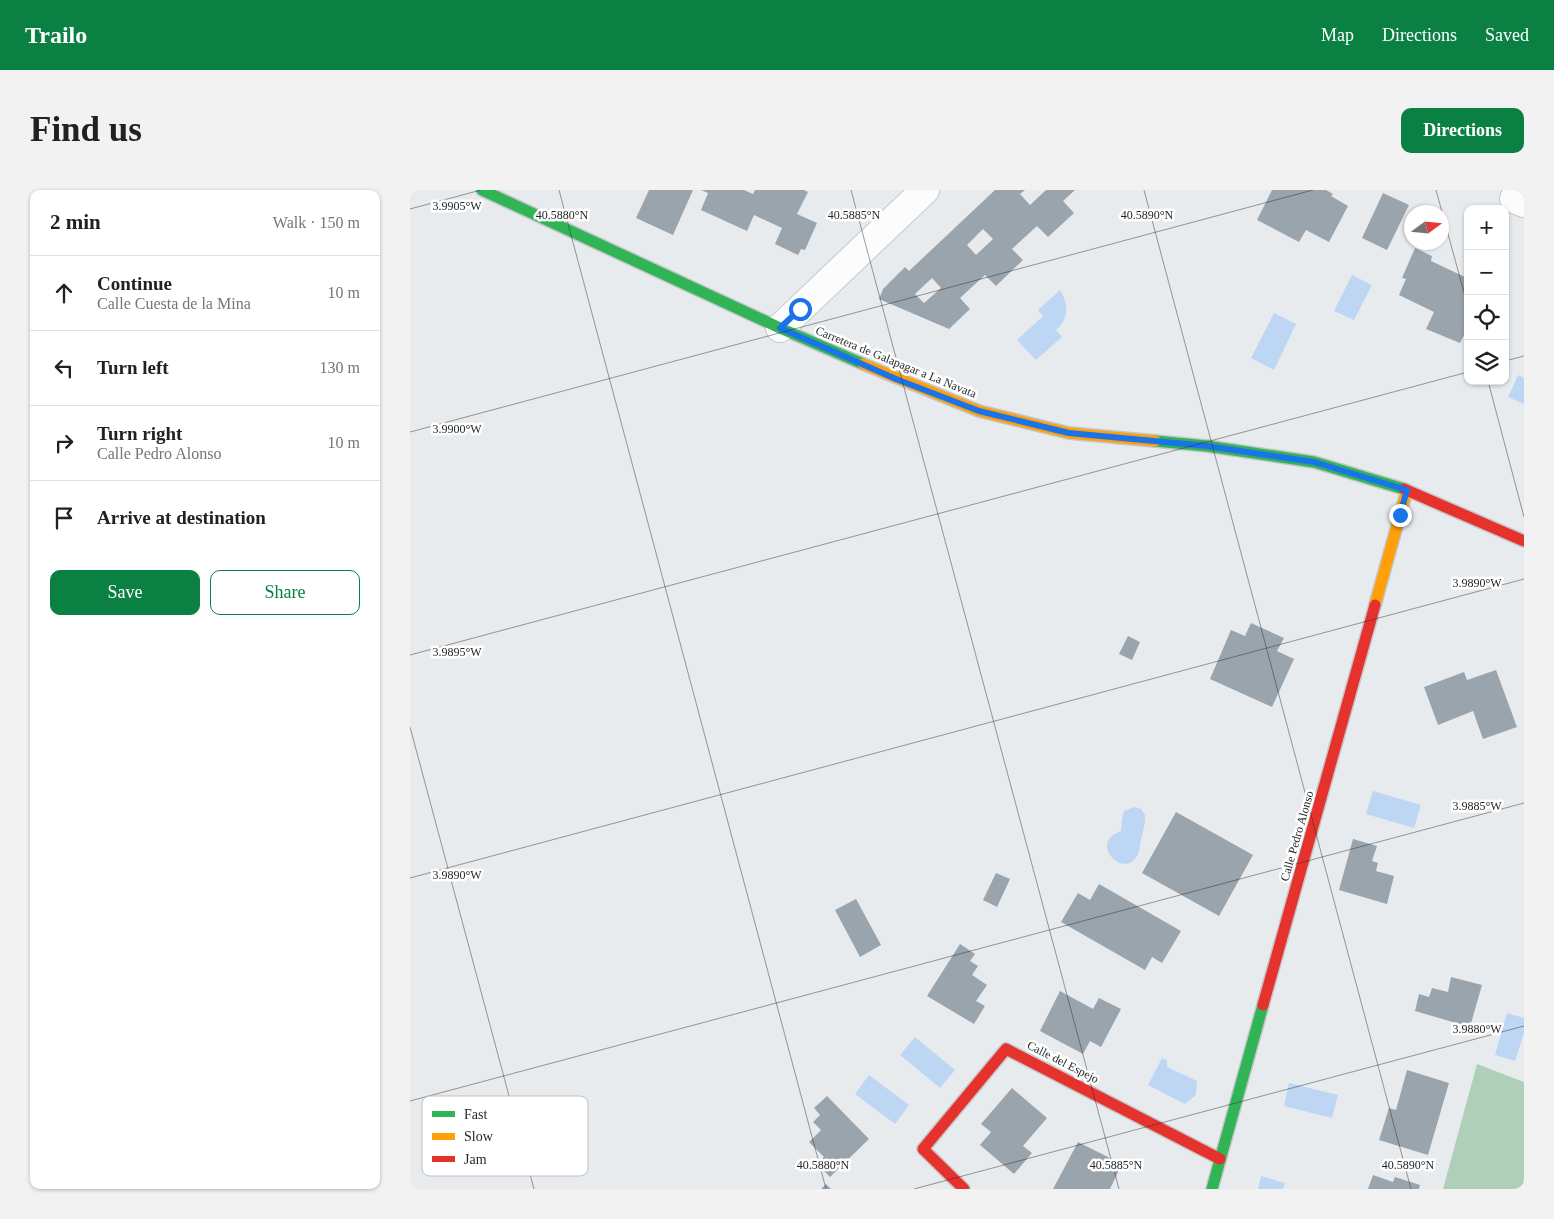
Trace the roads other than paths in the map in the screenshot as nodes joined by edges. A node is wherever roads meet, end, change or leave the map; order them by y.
1 (482, 190) edge
2 (925, 190) edge
3 (780, 328) junction
4 (1407, 490) junction
5 (1524, 541) edge
6 (1220, 1159) junction
7 (964, 1189) edge
8 (1212, 1189) edge

1 - 3 street, Carretera de Galapagar a La Navata
2 - 3 street
3 - 4 street, Carretera de Galapagar a La Navata
4 - 5 street, Carretera de Galapagar a La Navata
4 - 6 street, Calle Pedro Alonso
6 - 7 street, Calle del Espejo
6 - 8 street, Calle Pedro Alonso

